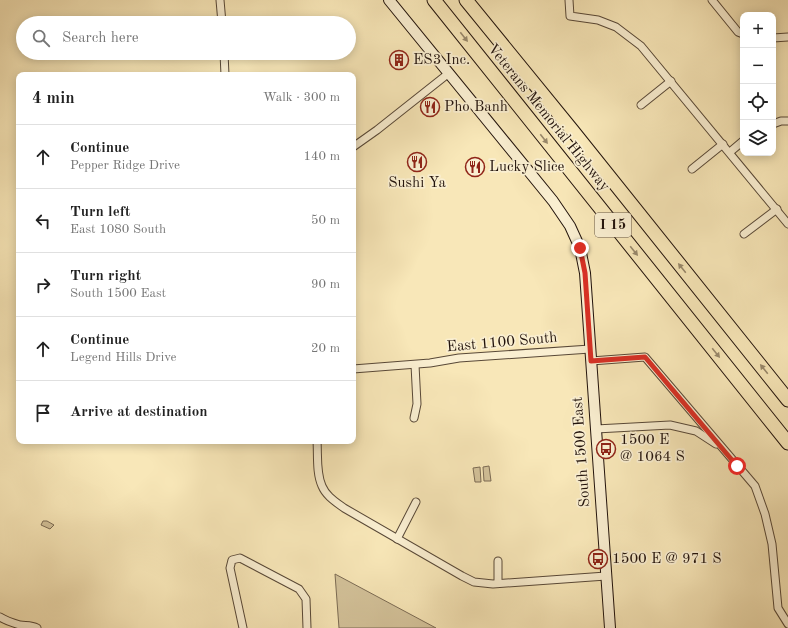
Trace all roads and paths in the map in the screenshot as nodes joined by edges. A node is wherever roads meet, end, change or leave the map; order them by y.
1 (220, 0) edge
2 (389, 0) edge
3 (466, 0) edge
4 (569, 0) edge
5 (712, 0) edge
6 (434, 2) edge
7 (221, 16) edge
8 (740, 33) edge
9 (788, 37) edge
10 (776, 38) edge
11 (224, 60) edge
12 (225, 72) edge
13 (449, 73) junction
14 (671, 81) junction
15 (641, 105) dead end
16 (788, 121) edge
17 (776, 123) edge
18 (723, 144) junction
19 (740, 144) edge
20 (356, 145) edge
21 (730, 152) junction
22 (692, 169) dead end
23 (777, 209) junction
24 (788, 224) edge
25 (744, 234) dead end
26 (590, 349) junction
27 (591, 361) junction
28 (415, 364) junction
29 (356, 369) edge
30 (788, 400) edge
31 (414, 418) dead end
32 (596, 429) junction
33 (788, 443) edge
34 (317, 444) edge
35 (723, 449) junction
36 (416, 502) dead end
37 (397, 539) junction
38 (498, 561) dead end
39 (606, 576) junction
40 (498, 583) junction
41 (0, 617) edge
42 (788, 624) edge
43 (37, 628) edge
44 (243, 628) edge
45 (307, 628) edge
46 (610, 628) edge

1 - 7 street
2 - 13 street, South 1500 East
30 -> 3 highway, Veterans Memorial Highway / I 15
4 - 14 street
5 - 8 street
6 -> 33 highway, Veterans Memorial Highway / I 15
9 - 10 street
11 - 12 street
13 - 20 street
13 - 26 street, South 1500 East
14 - 15 street
14 - 18 street
16 - 17 street
18 - 21 street
18 - 22 street
19 - 21 street
21 - 23 street
23 - 24 street
23 - 25 street
26 - 27 street, South 1500 East
26 - 28 street, East 1100 South
27 - 32 street, South 1500 East
27 - 35 street
28 - 29 street, East 1100 South
28 - 31 street
32 - 35 street
32 - 39 street, South 1500 East
34 - 37 street
35 - 42 street
36 - 37 street
37 - 40 street
38 - 40 street
39 - 40 street
39 - 46 street, South 1500 East
41 - 43 street
44 - 45 street

